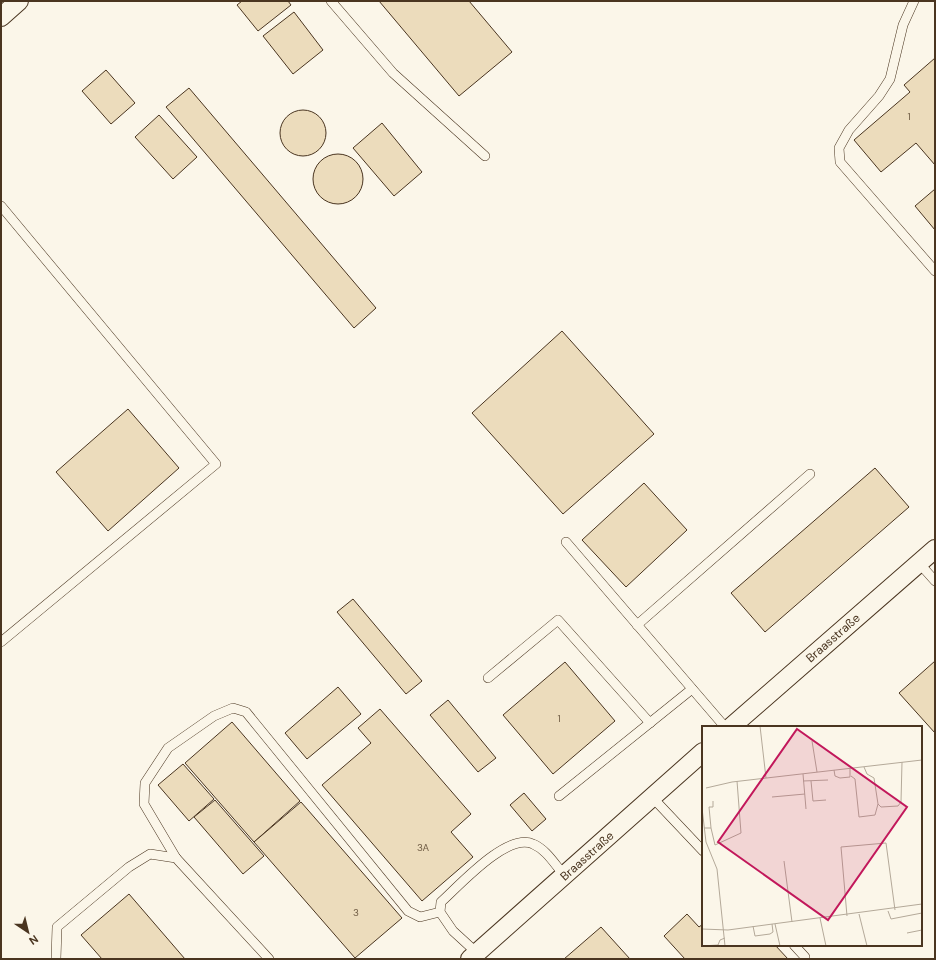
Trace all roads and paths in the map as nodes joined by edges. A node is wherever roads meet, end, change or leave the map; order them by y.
1 (19, 1) edge
2 (331, 1) edge
3 (914, 1) edge
4 (1, 17) edge
5 (485, 156) dead end
6 (1, 206) edge
7 (935, 271) edge
8 (810, 474) dead end
9 (566, 542) dead end
10 (935, 549) edge
11 (919, 563) junction
12 (935, 581) edge
13 (637, 625) junction
14 (1, 642) edge
15 (488, 678) dead end
16 (692, 689) junction
17 (650, 723) junction
18 (724, 726) edge
19 (733, 726) edge
20 (702, 753) edge
21 (559, 796) dead end
22 (652, 797) junction
23 (702, 850) edge
24 (176, 858) junction
25 (565, 876) junction
26 (440, 912) junction
27 (795, 946) edge
28 (473, 956) edge
29 (805, 957) dead end
30 (56, 959) edge
31 (269, 959) edge

1 - 4 street
2 - 5 lane
3 - 7 lane
6 - 14 lane
8 - 13 lane
9 - 13 lane
10 - 11 street, Braasstraße
11 - 12 lane
11 - 19 street, Braasstraße
13 - 16 lane
15 - 17 lane
16 - 17 lane
16 - 18 lane
17 - 21 lane
20 - 22 street, Braasstraße
22 - 23 lane
22 - 25 street, Braasstraße
24 - 26 lane
24 - 30 lane
24 - 31 lane
25 - 26 lane
25 - 28 street, Braasstraße
26 - 28 lane
27 - 29 lane

